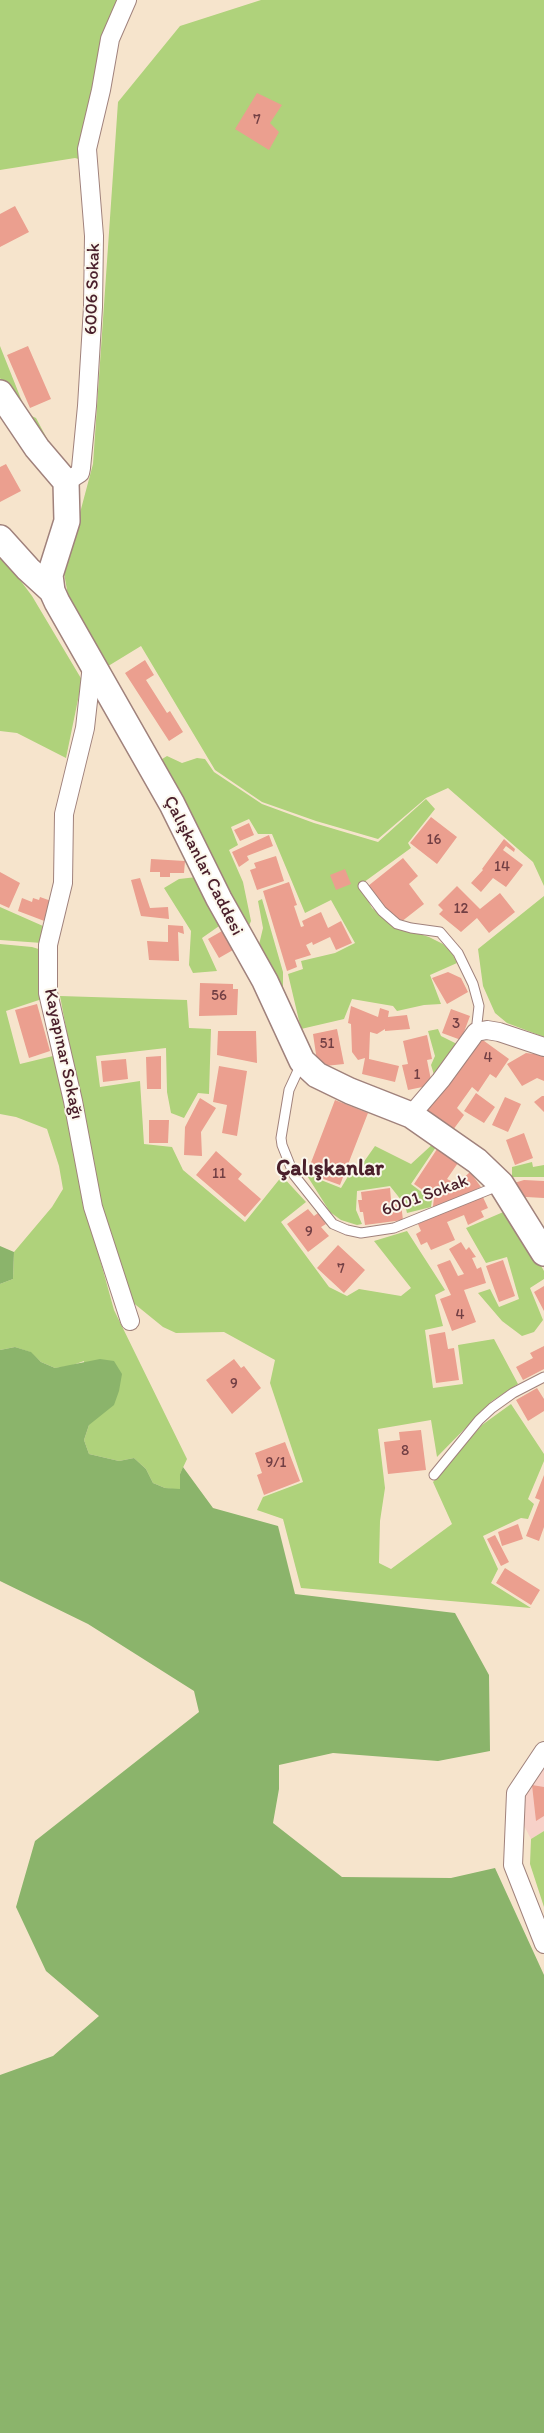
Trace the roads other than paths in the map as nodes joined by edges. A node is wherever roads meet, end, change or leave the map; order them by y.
1 (127, 0) edge
2 (0, 393) edge
3 (66, 482) junction
4 (0, 538) edge
5 (52, 591) junction
6 (92, 665) junction
7 (363, 886) dead end
8 (476, 1032) junction
9 (544, 1048) edge
10 (302, 1061) junction
11 (411, 1115) junction
12 (501, 1184) junction
13 (544, 1253) edge
14 (130, 1321) dead end
15 (544, 1377) edge
16 (434, 1475) dead end
17 (544, 1751) edge
18 (544, 1944) edge

1 - 3 street, 6006 Sokak
2 - 3 street
3 - 5 street
4 - 5 street
5 - 6 street, Çalışkanlar Caddesi
6 - 10 street, Çalışkanlar Caddesi
6 - 14 street, Kayapınar Sokağı
7 - 8 lane
8 - 9 street
8 - 11 street
10 - 11 street, Çalışkanlar Caddesi
10 - 12 lane, 6001 Sokak
11 - 12 street, Çalışkanlar Caddesi
12 - 13 street, Çalışkanlar Caddesi
15 - 16 lane
17 - 18 street

